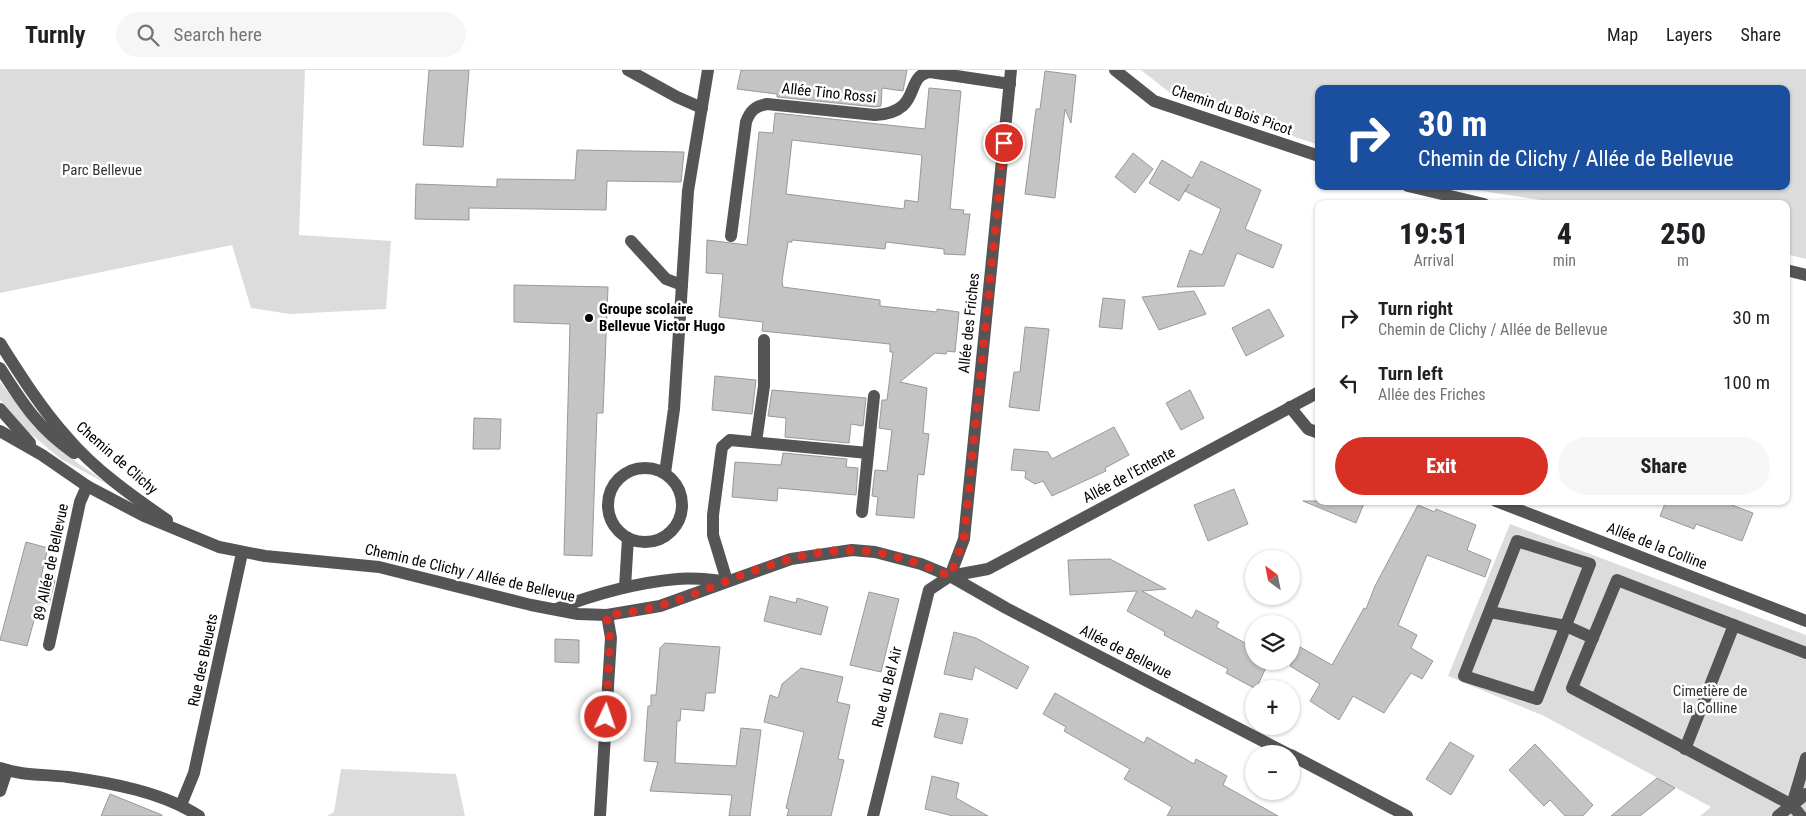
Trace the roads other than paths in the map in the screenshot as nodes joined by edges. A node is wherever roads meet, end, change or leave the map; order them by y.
1 (628, 70) edge
2 (708, 70) edge
3 (1011, 70) edge
4 (1115, 70) edge
5 (1010, 84) junction
6 (702, 108) junction
7 (1315, 155) edge
8 (1425, 190) edge
9 (1467, 200) edge
10 (731, 236) dead end
11 (631, 241) dead end
12 (1790, 271) edge
13 (1806, 275) edge
14 (682, 285) junction
15 (764, 340) dead end
16 (0, 343) edge
17 (0, 368) edge
18 (1315, 394) edge
19 (874, 396) dead end
20 (1290, 407) junction
21 (0, 409) edge
22 (0, 431) edge
23 (1315, 432) edge
24 (756, 442) junction
25 (868, 453) junction
26 (42, 456) junction
27 (665, 473) junction
28 (107, 475) junction
29 (87, 486) junction
30 (1506, 505) edge
31 (862, 512) dead end
32 (190, 535) junction
33 (628, 538) junction
34 (242, 553) junction
35 (950, 576) junction
36 (728, 581) junction
37 (625, 587) junction
38 (554, 610) junction
39 (1490, 612) junction
40 (606, 615) junction
41 (1806, 621) edge
42 (1734, 625) junction
43 (1566, 626) junction
44 (1593, 638) junction
45 (49, 646) dead end
46 (1806, 654) edge
47 (1272, 745) edge
48 (1685, 749) junction
49 (1806, 758) edge
50 (1300, 759) edge
51 (3, 769) edge
52 (0, 791) edge
53 (1806, 794) edge
54 (181, 805) junction
55 (1792, 806) junction
56 (199, 816) edge
57 (600, 816) edge
58 (873, 816) edge
59 (1407, 816) edge
60 (1778, 816) edge
61 (1801, 816) edge

1 - 6 street
2 - 6 street
3 - 5 street, Allée des Friches
4 - 7 street, Chemin du Bois Picot
5 - 10 street, Allée Tino Rossi
5 - 35 street, Allée des Friches
6 - 14 street
8 - 9 street
11 - 14 street
12 - 13 street
14 - 27 street
15 - 24 street
16 - 28 street, Chemin de Clichy
17 - 28 street
18 - 20 street, Allée de l'Entente
19 - 25 street
20 - 23 street
20 - 35 street, Allée de l'Entente
21 - 26 street
22 - 26 street, Chemin de Clichy / Allée de Bellevue
24 - 25 street
24 - 36 street
25 - 31 street
26 - 29 street, Chemin de Clichy / Allée de Bellevue
27 - 33 street
27 - 33 street
28 - 32 street, Chemin de Clichy
29 - 32 street, Chemin de Clichy / Allée de Bellevue
29 - 45 street, 89 Allée de Bellevue
30 - 41 street, Allée de la Colline
32 - 34 street, Chemin de Clichy / Allée de Bellevue
33 - 37 street
34 - 38 street, Chemin de Clichy / Allée de Bellevue
34 - 54 street, Rue des Bleuets
35 - 36 street, Chemin de Clichy / Allée de Bellevue
35 - 47 street, Allée de Bellevue
35 - 58 street, Rue du Bel Air
36 - 37 street
36 - 40 street, Chemin de Clichy / Allée de Bellevue
37 - 38 street
38 - 40 street, Chemin de Clichy / Allée de Bellevue
39 - 43 street
39 - 43 street
39 - 43 street
40 - 57 street
42 - 44 street
42 - 46 street
42 - 48 street
43 - 44 street
44 - 48 street
48 - 55 street
49 - 55 street
50 - 59 street, Allée de Bellevue
51 - 52 street
51 - 54 street
53 - 55 street
54 - 56 street
55 - 60 street
55 - 61 street

